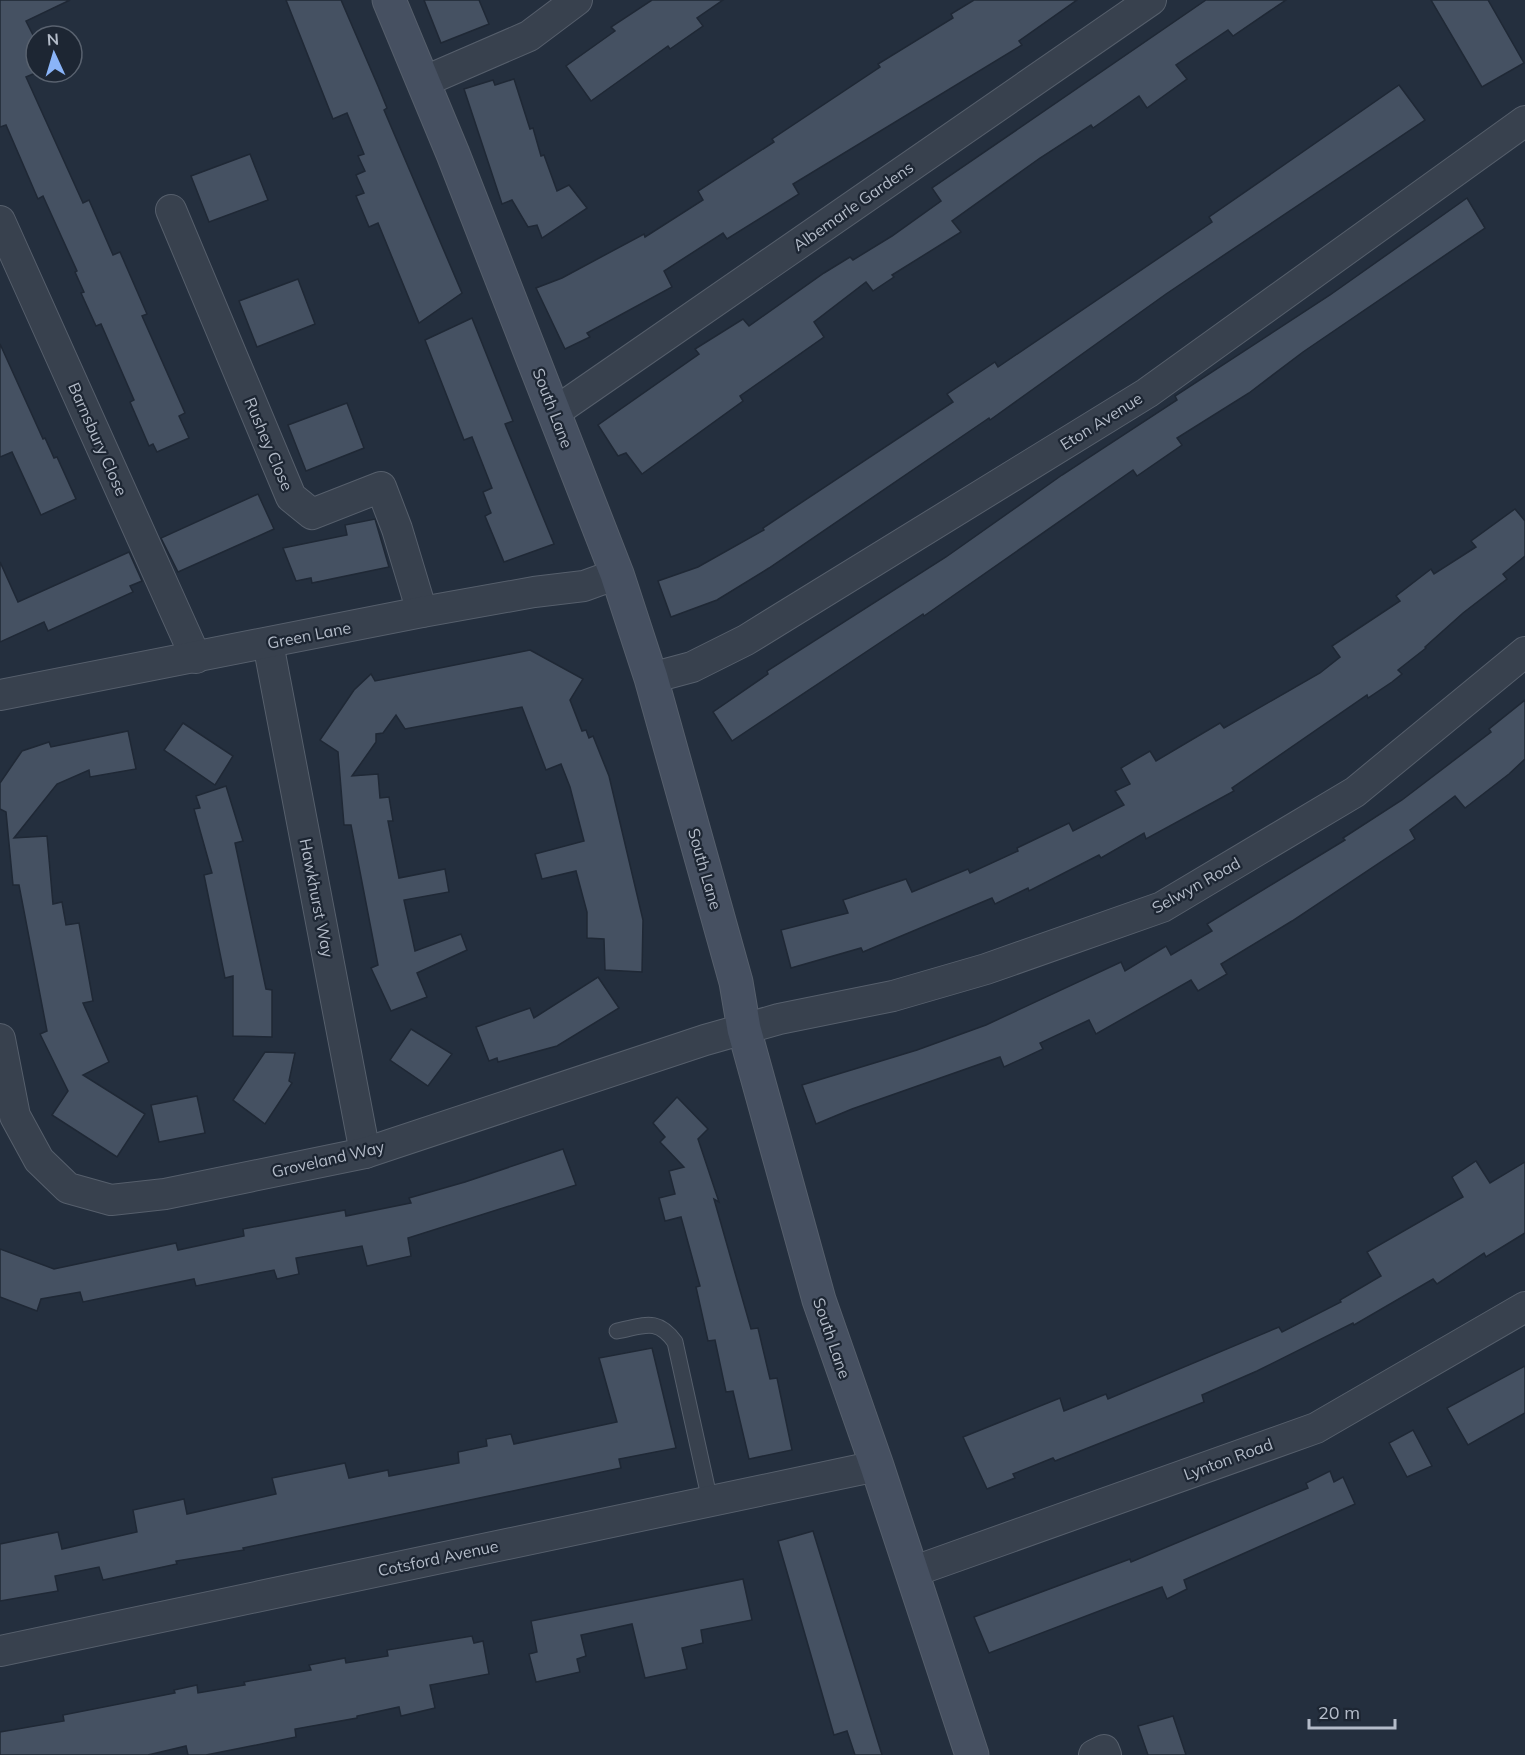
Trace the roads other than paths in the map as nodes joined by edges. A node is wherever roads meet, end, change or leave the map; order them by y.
1 (389, 0) edge
2 (577, 0) edge
3 (1151, 0) edge
4 (423, 82) junction
5 (1525, 121) edge
6 (171, 210) dead end
7 (0, 221) edge
8 (555, 412) junction
9 (617, 574) junction
10 (422, 612) junction
11 (268, 643) junction
12 (1525, 652) edge
13 (196, 658) junction
14 (651, 678) junction
15 (0, 695) edge
16 (744, 1029) junction
17 (0, 1039) edge
18 (365, 1153) junction
19 (1525, 1307) edge
20 (617, 1331) dead end
21 (877, 1466) junction
22 (710, 1501) junction
23 (912, 1572) junction
24 (0, 1651) edge
25 (972, 1755) edge
26 (1095, 1755) edge
27 (1106, 1755) edge

1 - 4 street, South Lane
2 - 4 street
3 - 8 street, Albemarle Gardens
4 - 8 street, South Lane
5 - 14 street, Eton Avenue
6 - 10 street, Rushey Close
7 - 13 street, Barnsbury Close
8 - 9 street, South Lane
9 - 10 street, Green Lane
9 - 14 street, South Lane
10 - 11 street, Green Lane
11 - 13 street, Green Lane
11 - 18 street, Hawkhurst Way
12 - 16 street, Selwyn Road
13 - 15 street, Green Lane
14 - 16 street, South Lane
16 - 18 street, Groveland Way
16 - 21 street, South Lane
17 - 18 street, Groveland Way
19 - 23 street, Lynton Road
20 - 22 lane
21 - 22 street, Cotsford Avenue
21 - 23 street, South Lane
22 - 24 street, Cotsford Avenue
23 - 25 street, South Lane
26 - 27 street

